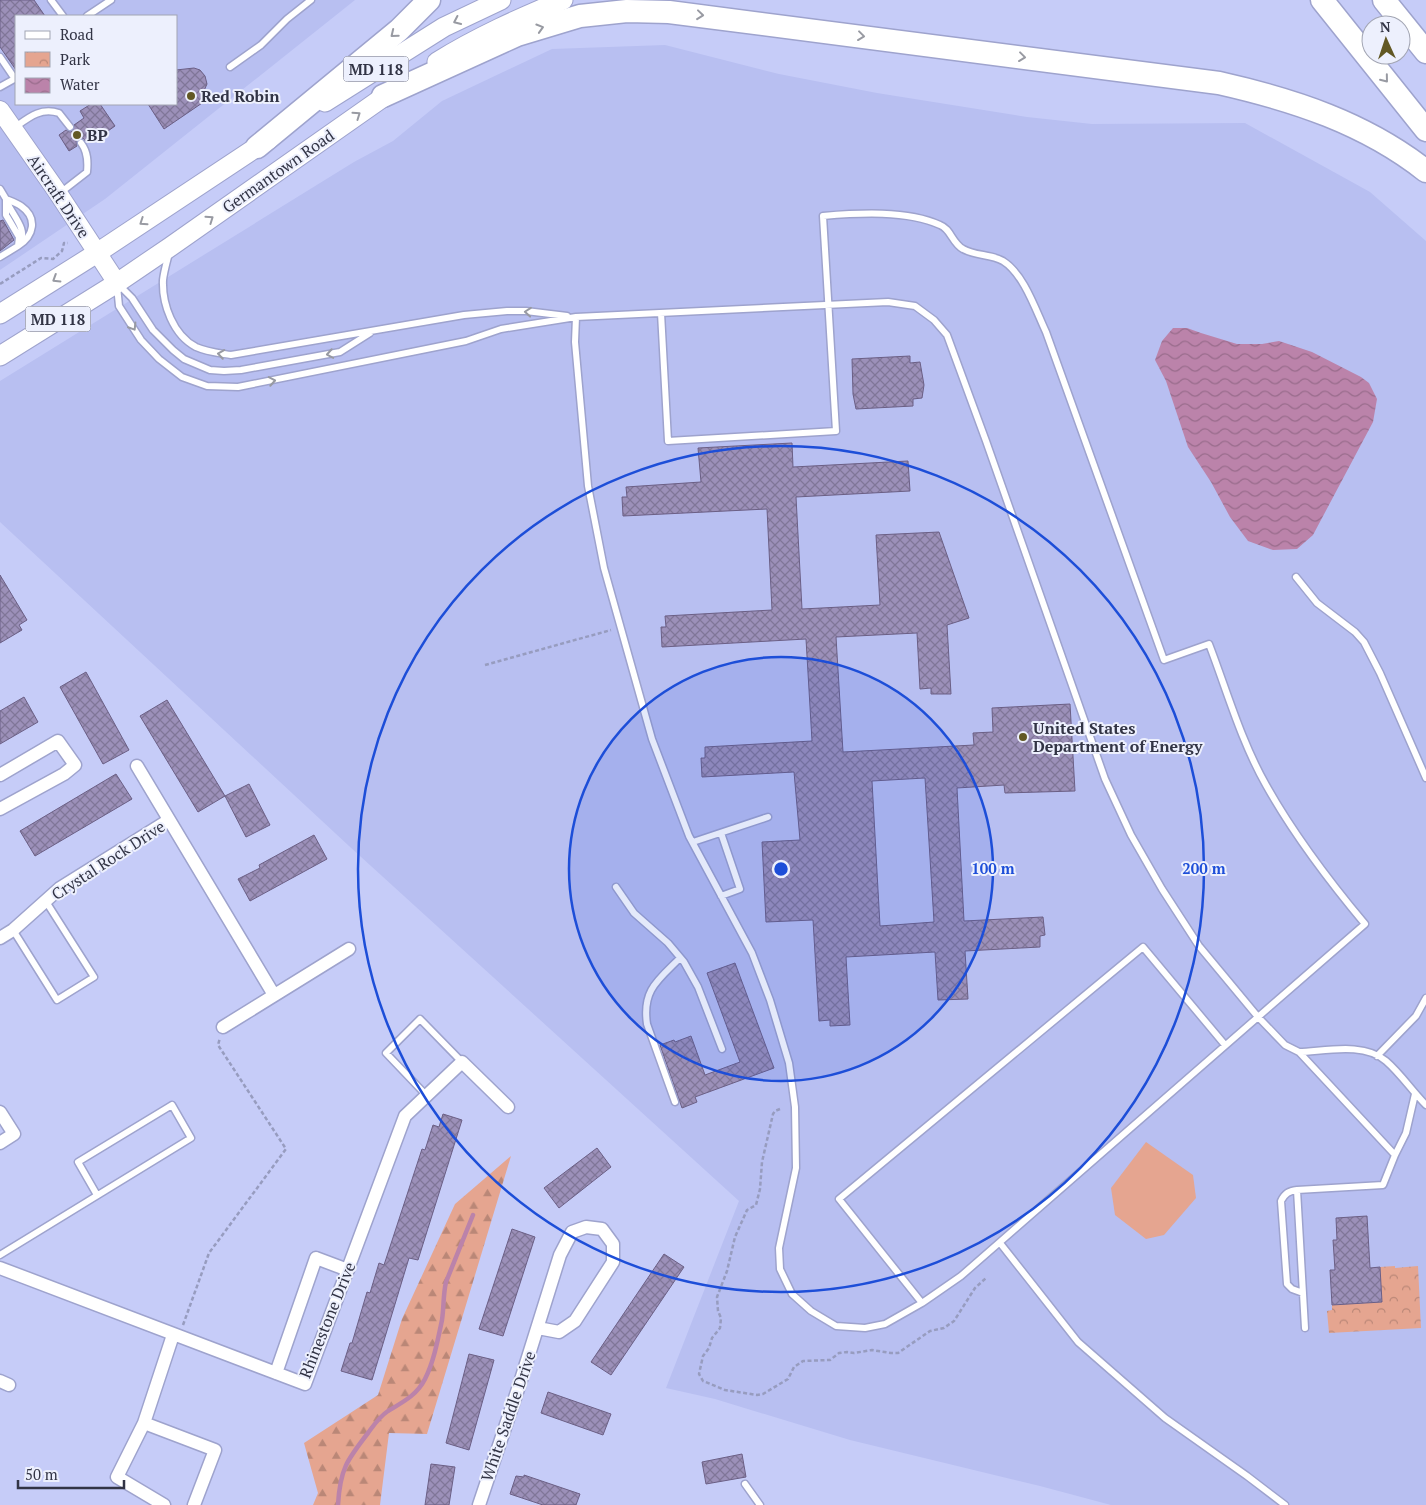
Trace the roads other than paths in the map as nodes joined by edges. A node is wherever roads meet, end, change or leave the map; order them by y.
1 (51, 0) edge
2 (111, 0) edge
3 (311, 0) edge
4 (429, 0) edge
5 (501, 0) edge
6 (563, 0) edge
7 (1322, 0) edge
8 (1384, 0) edge
9 (62, 15) edge
10 (89, 15) edge
11 (1426, 52) edge
12 (0, 57) edge
13 (230, 67) dead end
14 (15, 77) edge
15 (15, 79) edge
16 (0, 88) edge
17 (383, 96) junction
18 (0, 110) edge
19 (70, 127) dead end
20 (13, 128) junction
21 (1426, 130) edge
22 (81, 143) dead end
23 (257, 146) junction
24 (1426, 171) edge
25 (0, 189) edge
26 (59, 194) junction
27 (6, 199) junction
28 (18, 246) junction
29 (170, 247) junction
30 (97, 253) junction
31 (0, 257) edge
32 (117, 283) junction
33 (828, 304) junction
34 (661, 313) junction
35 (0, 314) edge
36 (576, 318) junction
37 (373, 331) junction
38 (0, 356) edge
39 (1296, 577) dead end
40 (137, 766) dead end
41 (0, 774) edge
42 (1426, 778) edge
43 (0, 809) edge
44 (768, 817) dead end
45 (169, 820) junction
46 (720, 832) junction
47 (693, 842) junction
48 (616, 887) dead end
49 (721, 896) junction
50 (45, 900) junction
51 (13, 930) junction
52 (0, 938) edge
53 (349, 949) dead end
54 (680, 958) junction
55 (274, 995) junction
56 (1426, 998) edge
57 (1258, 1017) junction
58 (224, 1027) road end
59 (1225, 1046) junction
60 (722, 1049) dead end
61 (1299, 1052) junction
62 (1378, 1056) junction
63 (462, 1062) junction
64 (1415, 1094) junction
65 (427, 1096) junction
66 (675, 1102) dead end
67 (1426, 1104) edge
68 (508, 1107) dead end
69 (0, 1112) edge
70 (0, 1143) edge
71 (1395, 1155) junction
72 (1297, 1190) junction
73 (97, 1195) junction
74 (1000, 1243) junction
75 (0, 1255) edge
76 (0, 1268) edge
77 (348, 1270) junction
78 (1303, 1293) junction
79 (922, 1303) junction
80 (538, 1328) junction
81 (1305, 1328) dead end
82 (176, 1336) junction
83 (276, 1373) junction
84 (144, 1423) junction
85 (745, 1484) dead end
86 (164, 1505) edge
87 (194, 1505) edge
88 (479, 1505) edge
89 (760, 1505) edge
90 (1285, 1505) edge

1 - 9 lane
2 - 10 lane
3 - 13 lane
4 -> 23 highway
5 -> 23 main road, Germantown Road / MD 118
6 - 17 main road, Germantown Road / MD 118
7 -> 21 highway
8 - 11 highway
12 - 14 lane
15 - 16 lane
17 -> 24 highway
29 -> 17 main road, Germantown Road / MD 118
18 - 20 street, Aircraft Drive
19 - 20 lane
20 - 26 street, Aircraft Drive
22 - 26 lane
23 -> 30 main road, Germantown Road / MD 118
25 - 27 lane
26 - 30 street, Aircraft Drive
27 - 28 lane
27 - 28 lane
28 - 31 lane
29 - 32 main road, Germantown Road / MD 118
37 -> 29 lane
30 - 32 street, Aircraft Drive
30 -> 35 main road, Germantown Road / MD 118
32 -> 36 lane
37 -> 32 lane
32 - 38 main road, Germantown Road / MD 118
33 - 34 lane
33 - 34 lane
33 - 57 lane
33 - 57 lane
34 - 36 lane
36 -> 37 lane
36 - 47 lane
39 - 42 lane
40 - 45 street, Crystal Rock Drive
41 - 43 street
44 - 46 lane
45 - 50 street, Crystal Rock Drive
45 - 55 street, Crystal Rock Drive
46 - 47 lane
46 - 49 lane
47 - 49 lane
48 - 54 lane
49 - 79 lane
50 - 51 street, Crystal Rock Drive
50 - 51 lane
51 - 52 street, Crystal Rock Drive
53 - 55 street
54 - 60 lane
54 - 66 lane
55 - 58 street
56 - 62 lane
57 - 59 lane
57 - 61 lane
59 - 74 lane
59 - 79 lane
61 - 62 lane
61 - 71 lane
62 - 64 lane
63 - 65 street, Rhinestone Drive
63 - 65 lane
63 - 68 street
64 - 67 lane
64 - 71 lane
65 - 77 street, Rhinestone Drive
69 - 70 street
71 - 72 lane
72 - 78 lane
72 - 78 lane
73 - 73 lane
73 - 75 lane
74 - 79 lane
74 - 90 lane
76 - 82 street, Rhinestone Drive
77 - 83 street, Rhinestone Drive
77 - 83 street
78 - 81 lane
80 - 80 street, White Saddle Drive
80 - 88 street, White Saddle Drive
82 - 83 street, Rhinestone Drive
82 - 84 street
84 - 86 street
84 - 87 street
85 - 89 lane

